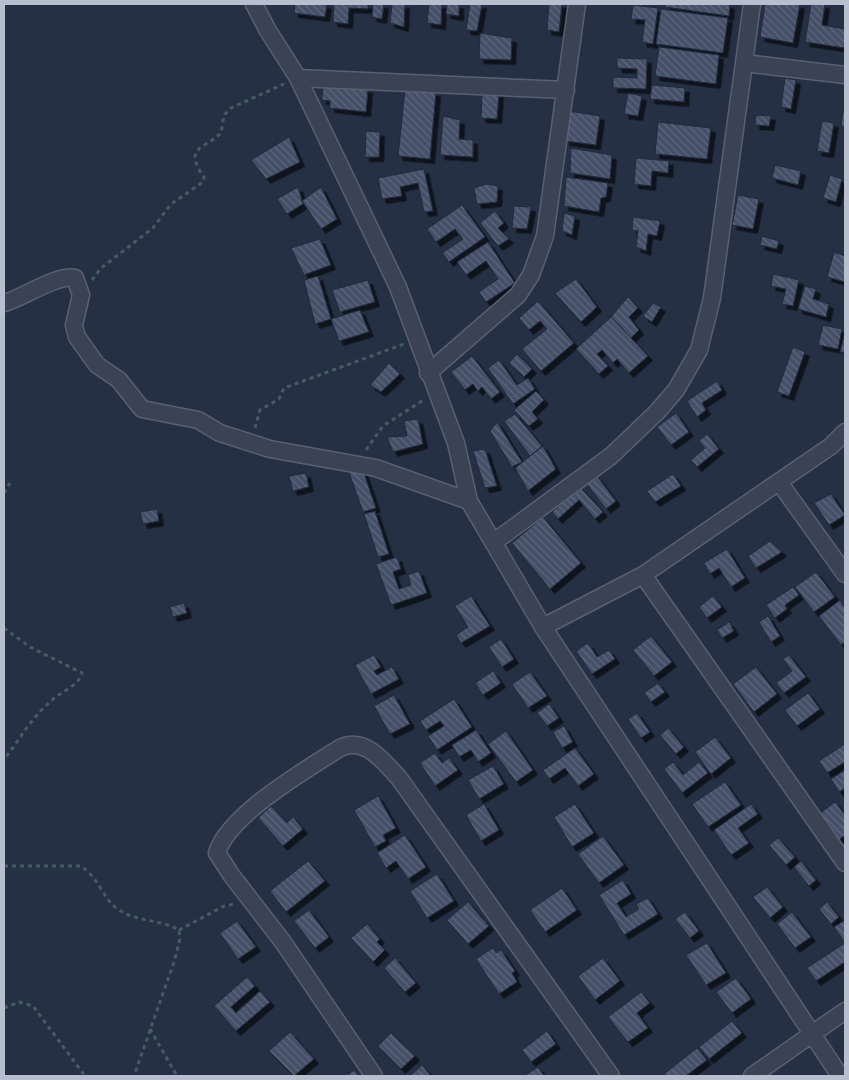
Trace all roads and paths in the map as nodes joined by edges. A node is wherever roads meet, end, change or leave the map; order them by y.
1 (254, 4) edge
2 (578, 4) edge
3 (752, 4) edge
4 (744, 63) junction
5 (845, 74) edge
6 (298, 78) junction
7 (566, 90) junction
8 (81, 295) junction
9 (4, 303) edge
10 (416, 339) junction
11 (428, 372) junction
12 (436, 392) junction
13 (845, 432) edge
14 (252, 444) junction
15 (357, 463) junction
16 (779, 482) junction
17 (10, 483) dead end
18 (4, 493) edge
19 (469, 501) junction
20 (494, 542) junction
21 (845, 574) edge
22 (643, 575) junction
23 (543, 627) junction
24 (4, 628) edge
25 (4, 760) edge
26 (845, 863) edge
27 (4, 866) edge
28 (252, 900) junction
29 (179, 930) junction
30 (4, 1008) edge
31 (845, 1011) edge
32 (150, 1029) junction
33 (812, 1035) junction
34 (85, 1076) edge
35 (134, 1076) edge
36 (177, 1076) edge
37 (374, 1076) edge
38 (612, 1076) edge
39 (752, 1076) edge
40 (840, 1076) edge

1 - 6 street
2 - 7 street
3 - 4 street
4 - 5 street
4 - 20 street
6 - 7 street
6 - 8 path
6 - 10 street
7 - 11 street
8 - 9 street
8 - 14 street
10 - 11 street
10 - 14 path
11 - 12 street
12 - 15 path
12 - 19 street
13 - 16 street
14 - 15 street
15 - 19 street
16 - 21 street
16 - 22 street
17 - 18 path
19 - 20 street
20 - 23 street
22 - 23 street
22 - 26 street
23 - 33 street
24 - 25 path
27 - 29 path
28 - 29 path
28 - 37 street
28 - 38 street
29 - 32 path
30 - 34 path
31 - 33 street
32 - 35 path
32 - 36 path
33 - 39 street
33 - 40 street

